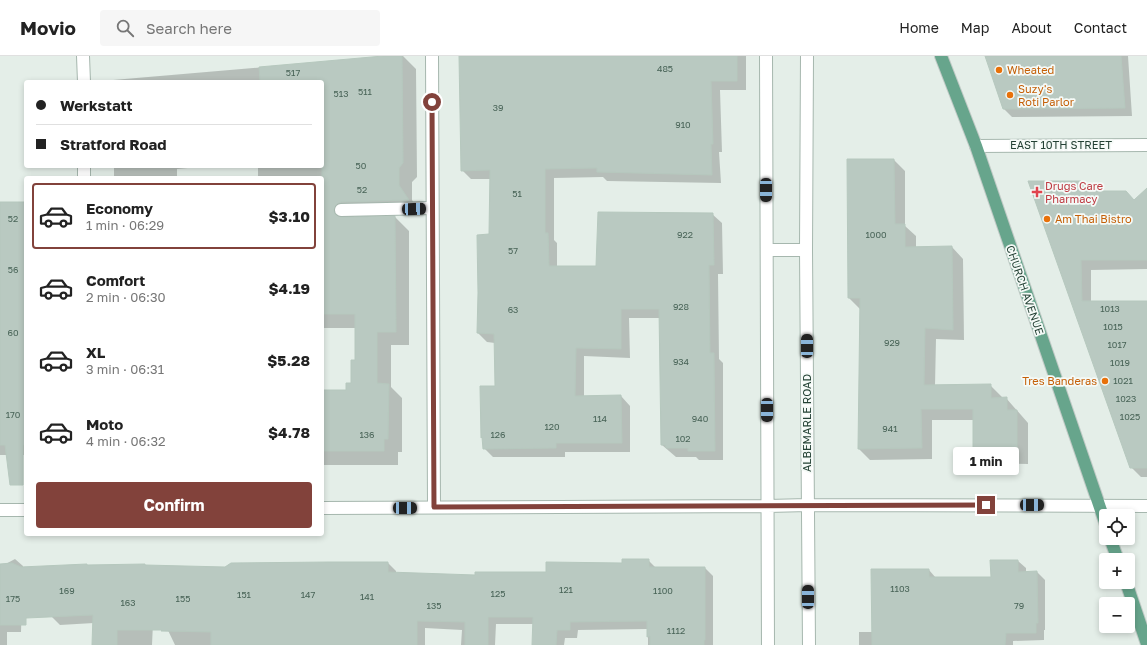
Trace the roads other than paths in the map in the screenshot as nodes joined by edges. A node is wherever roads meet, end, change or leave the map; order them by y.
1 (83, 56) edge
2 (432, 56) edge
3 (766, 56) edge
4 (807, 56) edge
5 (941, 56) edge
6 (84, 80) edge
7 (1147, 145) edge
8 (976, 146) junction
9 (432, 208) junction
10 (341, 210) dead end
11 (767, 250) junction
12 (806, 250) junction
13 (808, 505) junction
14 (1099, 505) junction
15 (768, 506) junction
16 (1147, 506) edge
17 (434, 507) junction
18 (324, 508) edge
19 (1100, 509) edge
20 (0, 510) edge
21 (24, 510) edge
22 (1128, 589) edge
23 (1147, 644) edge
24 (768, 645) edge
25 (809, 645) edge

1 - 6 street
2 - 9 street
3 - 11 street
4 - 12 street, ALBEMARLE ROAD
5 - 8 main road, CHURCH AVENUE
7 - 8 street, EAST 10TH STREET
8 - 14 main road, CHURCH AVENUE
9 - 10 street
9 - 17 street
11 - 12 street
11 - 15 street
12 - 13 street, ALBEMARLE ROAD
13 - 14 street
13 - 15 street
13 - 25 street, ALBEMARLE ROAD
14 - 16 street
14 - 19 main road, CHURCH AVENUE
15 - 17 street
15 - 24 street
17 - 18 street
20 - 21 street
22 - 23 main road

